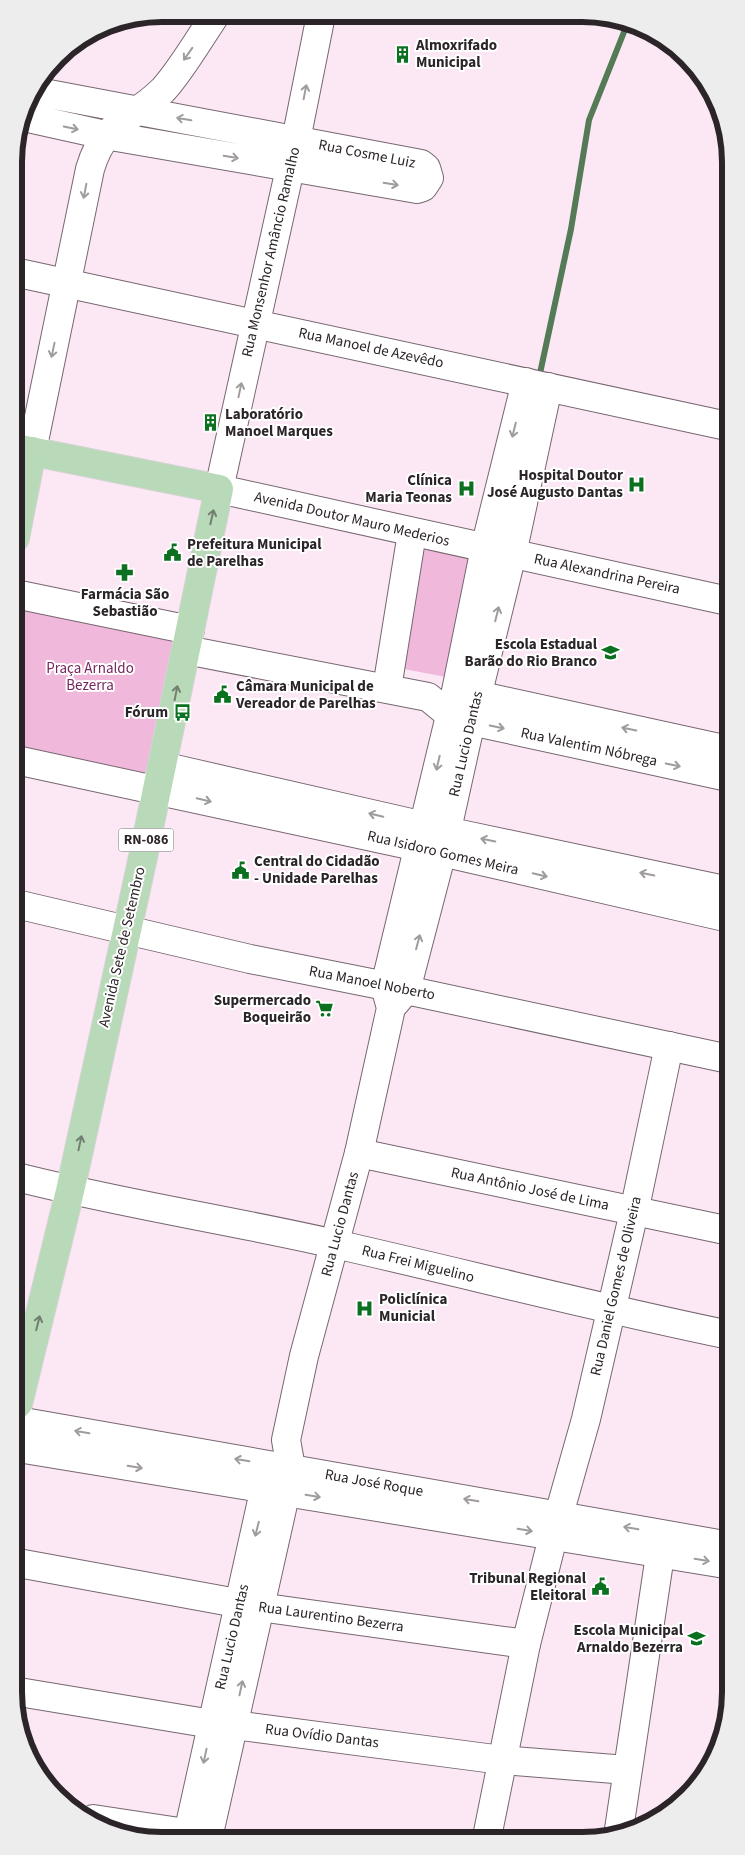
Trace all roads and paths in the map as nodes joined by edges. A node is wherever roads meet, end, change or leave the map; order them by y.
1 (210, 22) edge
2 (320, 22) edge
3 (41, 92) edge
4 (138, 111) junction
5 (29, 119) edge
6 (105, 135) junction
7 (296, 140) junction
8 (290, 167) junction
9 (23, 274) edge
10 (67, 283) junction
11 (255, 323) junction
12 (537, 385) junction
13 (722, 425) edge
14 (24, 449) edge
15 (219, 489) junction
16 (412, 533) junction
17 (485, 548) junction
18 (512, 554) junction
19 (23, 596) edge
20 (722, 600) edge
21 (188, 640) junction
22 (387, 688) junction
23 (463, 706) junction
24 (722, 749) edge
25 (23, 761) edge
26 (722, 775) edge
27 (159, 777) junction
28 (433, 839) junction
29 (722, 891) edge
30 (677, 893) junction
31 (23, 905) edge
32 (722, 915) edge
33 (126, 928) junction
34 (394, 994) junction
35 (669, 1046) junction
36 (722, 1057) edge
37 (359, 1152) junction
38 (22, 1178) edge
39 (70, 1191) junction
40 (634, 1212) junction
41 (722, 1228) edge
42 (335, 1244) junction
43 (611, 1310) junction
44 (722, 1334) edge
45 (22, 1387) edge
46 (22, 1422) edge
47 (22, 1448) edge
48 (166, 1460) junction
49 (278, 1478) junction
50 (556, 1525) junction
51 (662, 1544) junction
52 (722, 1546) edge
53 (722, 1563) edge
54 (22, 1564) edge
55 (249, 1605) junction
56 (526, 1644) junction
57 (22, 1692) edge
58 (223, 1725) junction
59 (502, 1760) junction
60 (627, 1770) junction
61 (107, 1821) edge
62 (619, 1828) edge
63 (173, 1832) edge
64 (204, 1832) edge
65 (488, 1832) edge

1 -> 4 street
7 -> 2 street, Rua Monsenhor Amâncio Ramalho
3 - 4 street, Rua Cosme Luiz
4 - 6 street
7 -> 4 street, Rua Cosme Luiz
5 -> 6 street, Rua Cosme Luiz
6 -> 8 street, Rua Cosme Luiz
6 -> 10 street
7 - 8 street, Rua Monsenhor Amâncio Ramalho
8 -> 7 street, Rua Cosme Luiz
8 - 11 street, Rua Monsenhor Amâncio Ramalho
9 - 10 street, Rua Manoel de Azevêdo
10 - 11 street, Rua Manoel de Azevêdo
10 -> 14 street
11 - 12 street, Rua Manoel de Azevêdo
15 -> 11 street, Rua Monsenhor Amâncio Ramalho
12 - 13 street, Rua Manoel de Azevêdo
12 -> 17 street, Rua Lucio Dantas
12 - 18 street, Rua Lucio Dantas
14 - 15 main road
15 - 16 street, Avenida Doutor Mauro Mederios
21 -> 15 main road, Avenida Sete de Setembro / RN-086
16 - 17 street, Avenida Doutor Mauro Mederios
16 - 22 street
17 - 18 street, Rua Alexandrina Pereira
17 - 23 street, Rua Lucio Dantas
18 - 20 street, Rua Alexandrina Pereira
23 -> 18 street, Rua Lucio Dantas
19 - 21 street
21 - 22 street
27 -> 21 main road, Avenida Sete de Setembro / RN-086
22 - 23 street
24 -> 23 street, Rua Valentim Nóbrega
23 -> 26 street, Rua Valentim Nóbrega
23 - 28 street, Rua Lucio Dantas
25 - 27 street, Rua Isidoro Gomes Meira
27 - 28 street, Rua Isidoro Gomes Meira
27 - 33 main road, Avenida Sete de Setembro / RN-086
28 - 30 street, Rua Isidoro Gomes Meira
28 - 34 street, Rua Lucio Dantas
29 - 30 street, Rua Isidoro Gomes Meira
30 - 32 street, Rua Isidoro Gomes Meira
31 - 33 street, Rua Manoel Noberto
33 - 34 street, Rua Manoel Noberto
39 -> 33 main road, Avenida Sete de Setembro / RN-086
34 - 35 street, Rua Manoel Noberto
34 - 37 street, Rua Lucio Dantas
35 - 36 street, Rua Manoel Noberto
35 - 40 street, Rua Daniel Gomes de Oliveira
37 - 40 street, Rua Antônio José de Lima
37 - 42 street, Rua Lucio Dantas
38 - 39 street, Rua Frei Miguelino
39 - 42 street, Rua Frei Miguelino
45 -> 39 main road, Avenida Sete de Setembro / RN-086
40 - 41 street, Rua Antônio José de Lima
40 - 43 street, Rua Daniel Gomes de Oliveira
42 - 43 street, Rua Frei Miguelino
42 - 49 street, Rua Lucio Dantas
43 - 44 street, Rua Frei Miguelino
43 - 50 street, Rua Daniel Gomes de Oliveira
48 -> 46 street, Rua José Roque
47 -> 48 street, Rua José Roque
48 - 49 street, Rua José Roque
49 - 50 street, Rua José Roque
49 - 55 street, Rua Lucio Dantas
50 - 51 street, Rua José Roque
50 - 56 street, Rua Daniel Gomes de Oliveira
51 - 52 street, Rua José Roque
51 -> 53 street, Rua José Roque
51 - 60 street
54 - 55 street, Rua Laurentino Bezerra
55 - 56 street, Rua Laurentino Bezerra
55 - 58 street, Rua Lucio Dantas
56 - 59 street, Rua Daniel Gomes de Oliveira
57 - 58 street, Rua Ovídio Dantas
58 - 59 street, Rua Ovídio Dantas
58 - 64 street, Rua Lucio Dantas
59 - 60 street, Rua Ovídio Dantas
59 - 65 street, Rua Daniel Gomes de Oliveira
60 - 62 street
61 - 63 street

